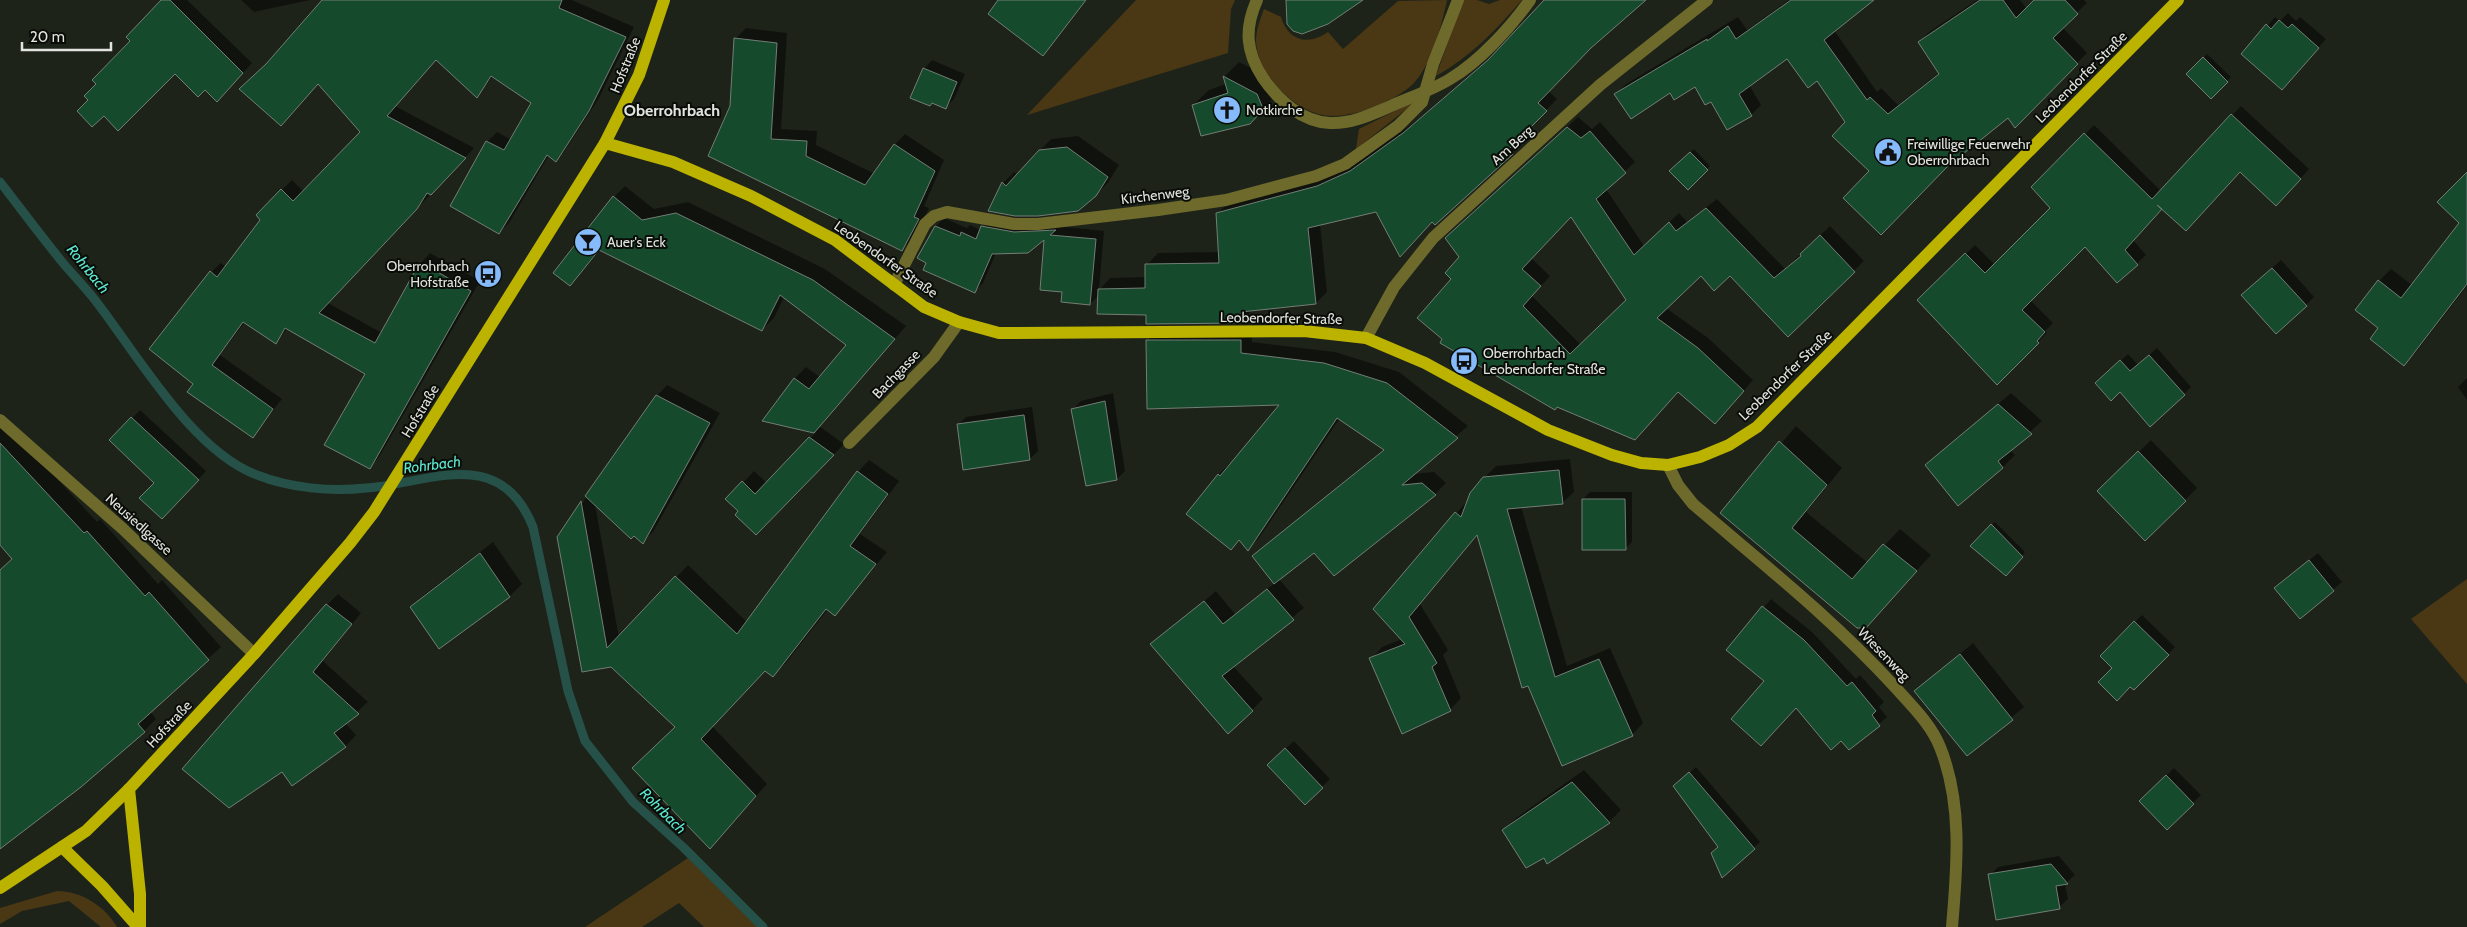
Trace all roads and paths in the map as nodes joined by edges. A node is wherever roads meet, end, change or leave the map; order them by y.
1 (664, 0) edge
2 (1257, 0) edge
3 (1458, 0) edge
4 (1530, 0) edge
5 (1707, 0) edge
6 (2178, 0) edge
7 (1425, 91) junction
8 (605, 143) junction
9 (894, 284) junction
10 (959, 322) junction
11 (1366, 338) junction
12 (0, 420) edge
13 (849, 443) dead end
14 (1668, 464) junction
15 (254, 654) junction
16 (129, 789) junction
17 (62, 847) junction
18 (0, 888) edge
19 (139, 927) edge
20 (1952, 927) edge

1 - 8 main road, Hofstraße
2 - 7 street
3 - 7 street, Kirchenweg
4 - 7 street
5 - 11 street, Am Berg
6 - 14 main road, Leobendorfer Straße
7 - 9 street, Kirchenweg
8 - 9 main road, Leobendorfer Straße
8 - 15 main road, Hofstraße
9 - 10 main road, Leobendorfer Straße
10 - 11 main road, Leobendorfer Straße
10 - 13 street, Bachgasse
11 - 14 main road, Leobendorfer Straße
12 - 15 street, Neusiedlgasse
14 - 20 street, Wiesenweg
15 - 16 main road, Hofstraße
16 - 17 main road, Hofstraße
16 - 19 main road
17 - 18 main road, Hofstraße
17 - 19 main road

